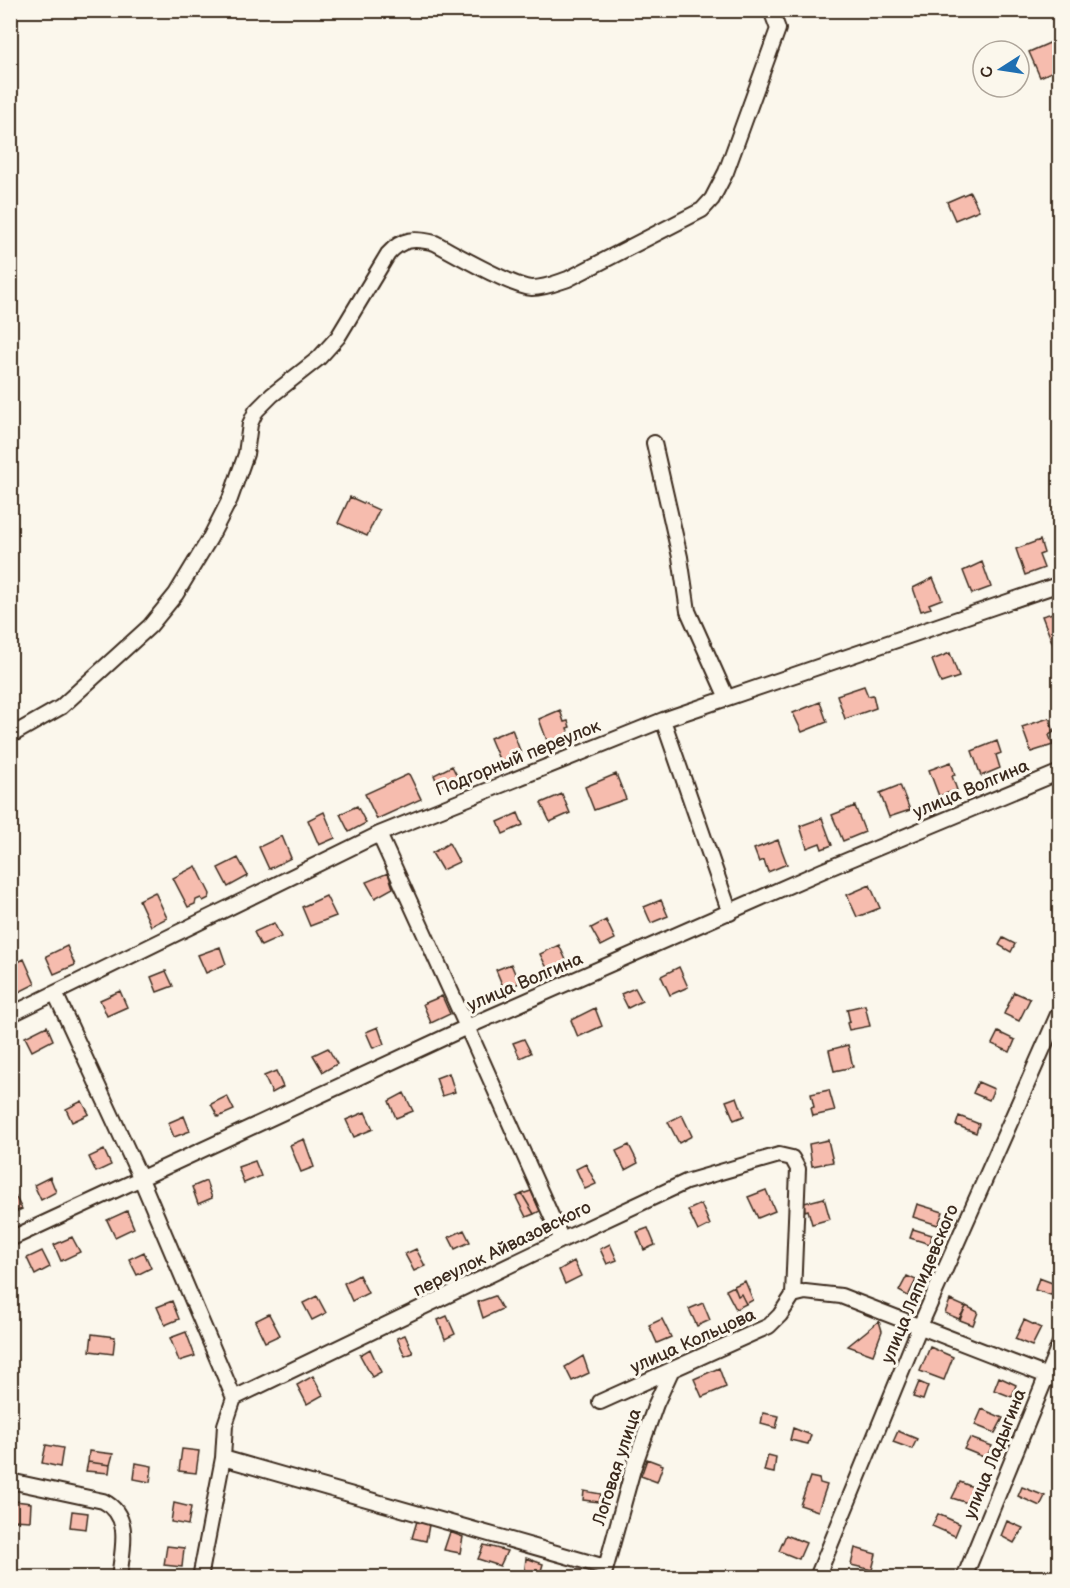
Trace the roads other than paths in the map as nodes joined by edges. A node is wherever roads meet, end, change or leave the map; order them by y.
1 (771, 10) edge
2 (654, 443) dead end
3 (1059, 584) edge
4 (727, 698) junction
5 (663, 720) junction
6 (10, 736) edge
7 (1059, 772) edge
8 (379, 834) junction
9 (730, 913) junction
10 (55, 993) junction
11 (1059, 1010) edge
12 (10, 1016) edge
13 (467, 1027) junction
14 (141, 1179) junction
15 (10, 1239) edge
16 (562, 1240) junction
17 (793, 1295) junction
18 (920, 1326) junction
19 (1059, 1344) edge
20 (672, 1369) junction
21 (1053, 1378) edge
22 (234, 1398) junction
23 (600, 1402) dead end
24 (223, 1458) junction
25 (10, 1481) edge
26 (604, 1572) edge
27 (819, 1575) dead end
28 (119, 1578) edge
29 (200, 1578) edge
30 (964, 1578) edge

1 - 6 street
2 - 4 street
3 - 4 street, Подгорный переулок
4 - 5 street, Подгорный переулок
5 - 8 street, Подгорный переулок
5 - 9 street
7 - 9 street, улица Волгина
8 - 10 street, Подгорный переулок
8 - 13 street
9 - 13 street, улица Волгина
10 - 12 street, Подгорный переулок
10 - 14 street
11 - 18 street, улица Ляпидевского
13 - 14 street, улица Волгина
13 - 16 street
14 - 15 street, улица Волгина
14 - 22 street
16 - 17 street, переулок Айвазовского
16 - 22 street, переулок Айвазовского
17 - 18 street
17 - 20 street, улица Кольцова
18 - 21 street
18 - 27 street, улица Ляпидевского
19 - 21 street, улица Ладыгина
20 - 23 street, улица Кольцова
20 - 26 street, Логовая улица
21 - 30 street, улица Ладыгина
22 - 24 street
24 - 26 street
24 - 29 street
25 - 28 street

